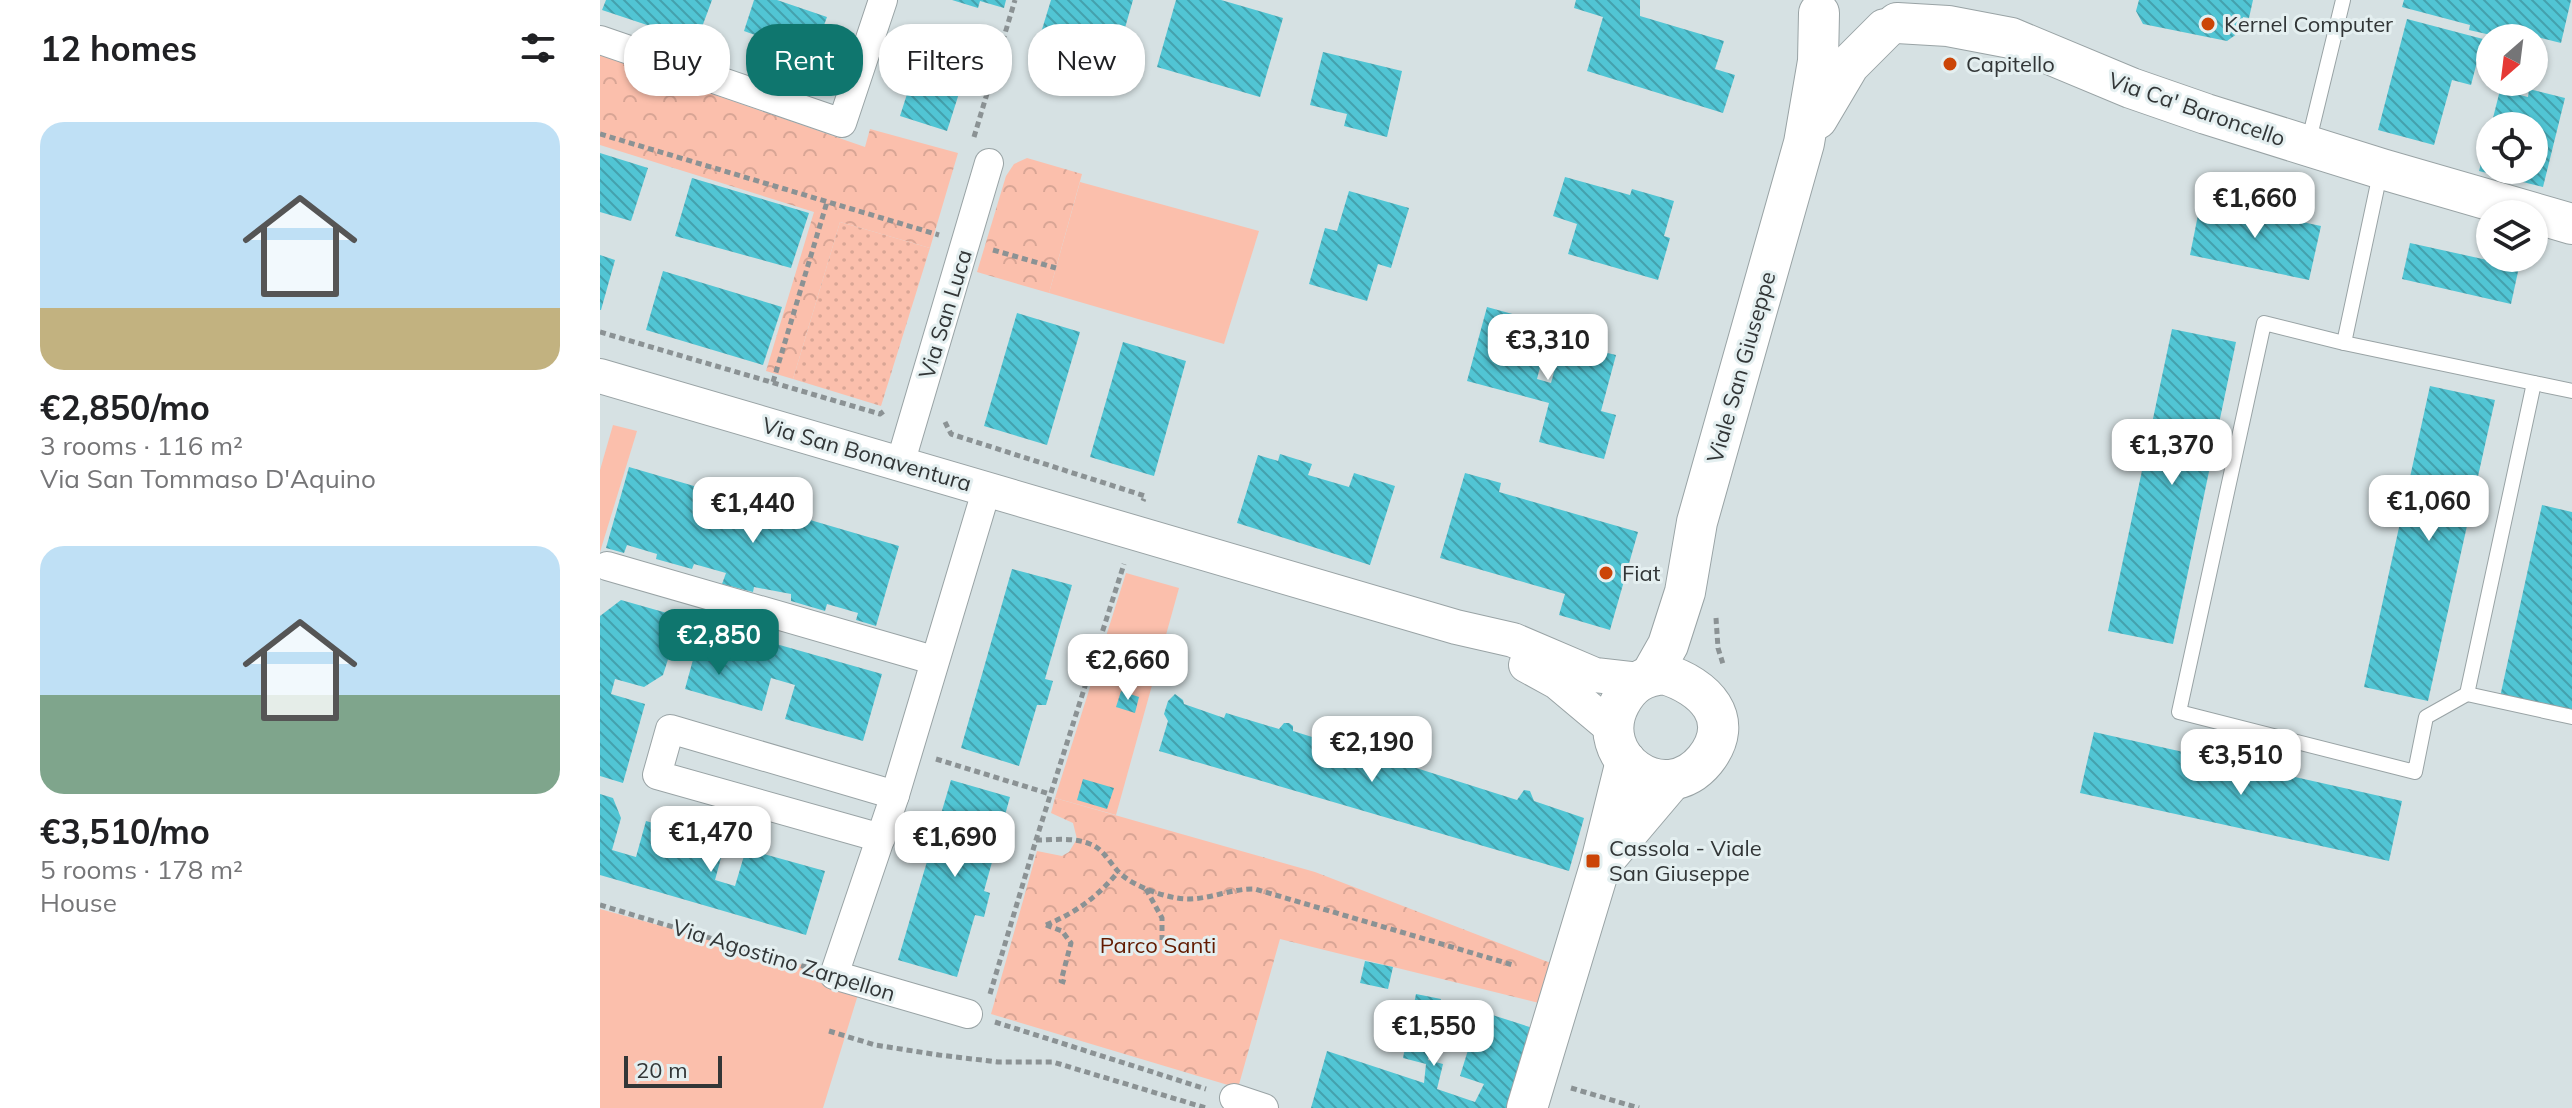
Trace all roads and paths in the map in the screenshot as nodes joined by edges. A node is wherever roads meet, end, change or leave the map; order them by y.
1 (883, 0) edge
2 (1958, 0) edge
3 (2343, 0) edge
4 (1814, 6) edge
5 (1900, 17) edge
6 (2011, 38) junction
7 (600, 40) edge
8 (600, 134) edge
9 (1804, 143) junction
10 (2308, 147) junction
11 (989, 163) dead end
12 (2382, 169) junction
13 (827, 202) junction
14 (2572, 224) edge
15 (944, 237) dead end
16 (984, 248) dead end
17 (1056, 268) dead end
18 (600, 332) edge
19 (2344, 343) junction
20 (600, 376) edge
21 (773, 382) junction
22 (2534, 383) junction
23 (2572, 391) edge
24 (892, 403) dead end
25 (944, 419) dead end
26 (900, 464) junction
27 (987, 488) junction
28 (1134, 532) junction
29 (607, 566) dead end
30 (1685, 592) junction
31 (1456, 627) junction
32 (933, 660) junction
33 (1645, 678) junction
34 (1694, 686) junction
35 (2467, 694) junction
36 (2572, 717) edge
37 (1620, 745) junction
38 (908, 751) junction
39 (1671, 781) junction
40 (1050, 794) junction
41 (895, 795) junction
42 (881, 838) junction
43 (1036, 840) junction
44 (1600, 866) junction
45 (1118, 872) junction
46 (1145, 888) junction
47 (600, 905) edge
48 (1162, 940) dead end
49 (1513, 965) dead end
50 (834, 975) junction
51 (1067, 983) dead end
52 (979, 1012) junction
53 (829, 1031) dead end
54 (1543, 1096) edge
55 (1234, 1098) joint
56 (1206, 1108) edge
57 (1264, 1108) edge
58 (1639, 1108) edge

1 - 7 street
2 - 6 main road, Via Ca' Baroncello
3 - 10 lane
4 - 5 main road, Via Ca' Baroncello
4 - 9 main road, Viale San Giuseppe
5 - 6 main road, Via Ca' Baroncello
5 - 9 main road, Viale San Giuseppe
6 - 10 main road, Via Ca' Baroncello
8 - 13 path
9 - 30 main road, Viale San Giuseppe
10 - 12 main road, Via Ca' Baroncello
11 - 26 street, Via San Luca
12 - 14 main road, Via Ca' Baroncello
12 - 19 lane
13 - 15 path
13 - 21 path
16 - 17 path
18 - 21 path, Via San Bonaventura
19 - 22 lane
19 - 35 lane
20 - 26 street, Via San Bonaventura
21 - 24 path, Via San Bonaventura
22 - 23 lane
22 - 35 lane
25 - 28 path, Via San Bonaventura
26 - 27 street, Via San Bonaventura
27 - 28 street, Via San Bonaventura
27 - 32 street
28 - 31 street, Via San Bonaventura
28 - 40 path, Via San Bonaventura
29 - 32 street
30 - 33 main road, Viale San Giuseppe
30 - 34 main road, Viale San Giuseppe
31 - 33 street, Via San Bonaventura
31 - 37 street, Via San Bonaventura
32 - 38 street
33 - 34 main road
33 - 37 main road, Viale San Giuseppe
34 - 39 main road, Viale San Giuseppe
35 - 36 lane
37 - 39 main road
37 - 44 main road, Viale San Giuseppe
38 - 40 path
38 - 41 street
39 - 44 main road, Viale San Giuseppe
40 - 43 path, Via San Bonaventura
41 - 42 street
41 - 42 street
42 - 50 street
43 - 45 path
43 - 52 path, Via San Bonaventura
44 - 54 main road, Viale San Giuseppe
45 - 46 path
45 - 51 path
46 - 48 path
46 - 49 path
47 - 50 path, Via Agostino Zarpellon
50 - 52 street, Via Agostino Zarpellon
52 - 55 path
53 - 56 path
54 - 58 path
55 - 57 street

